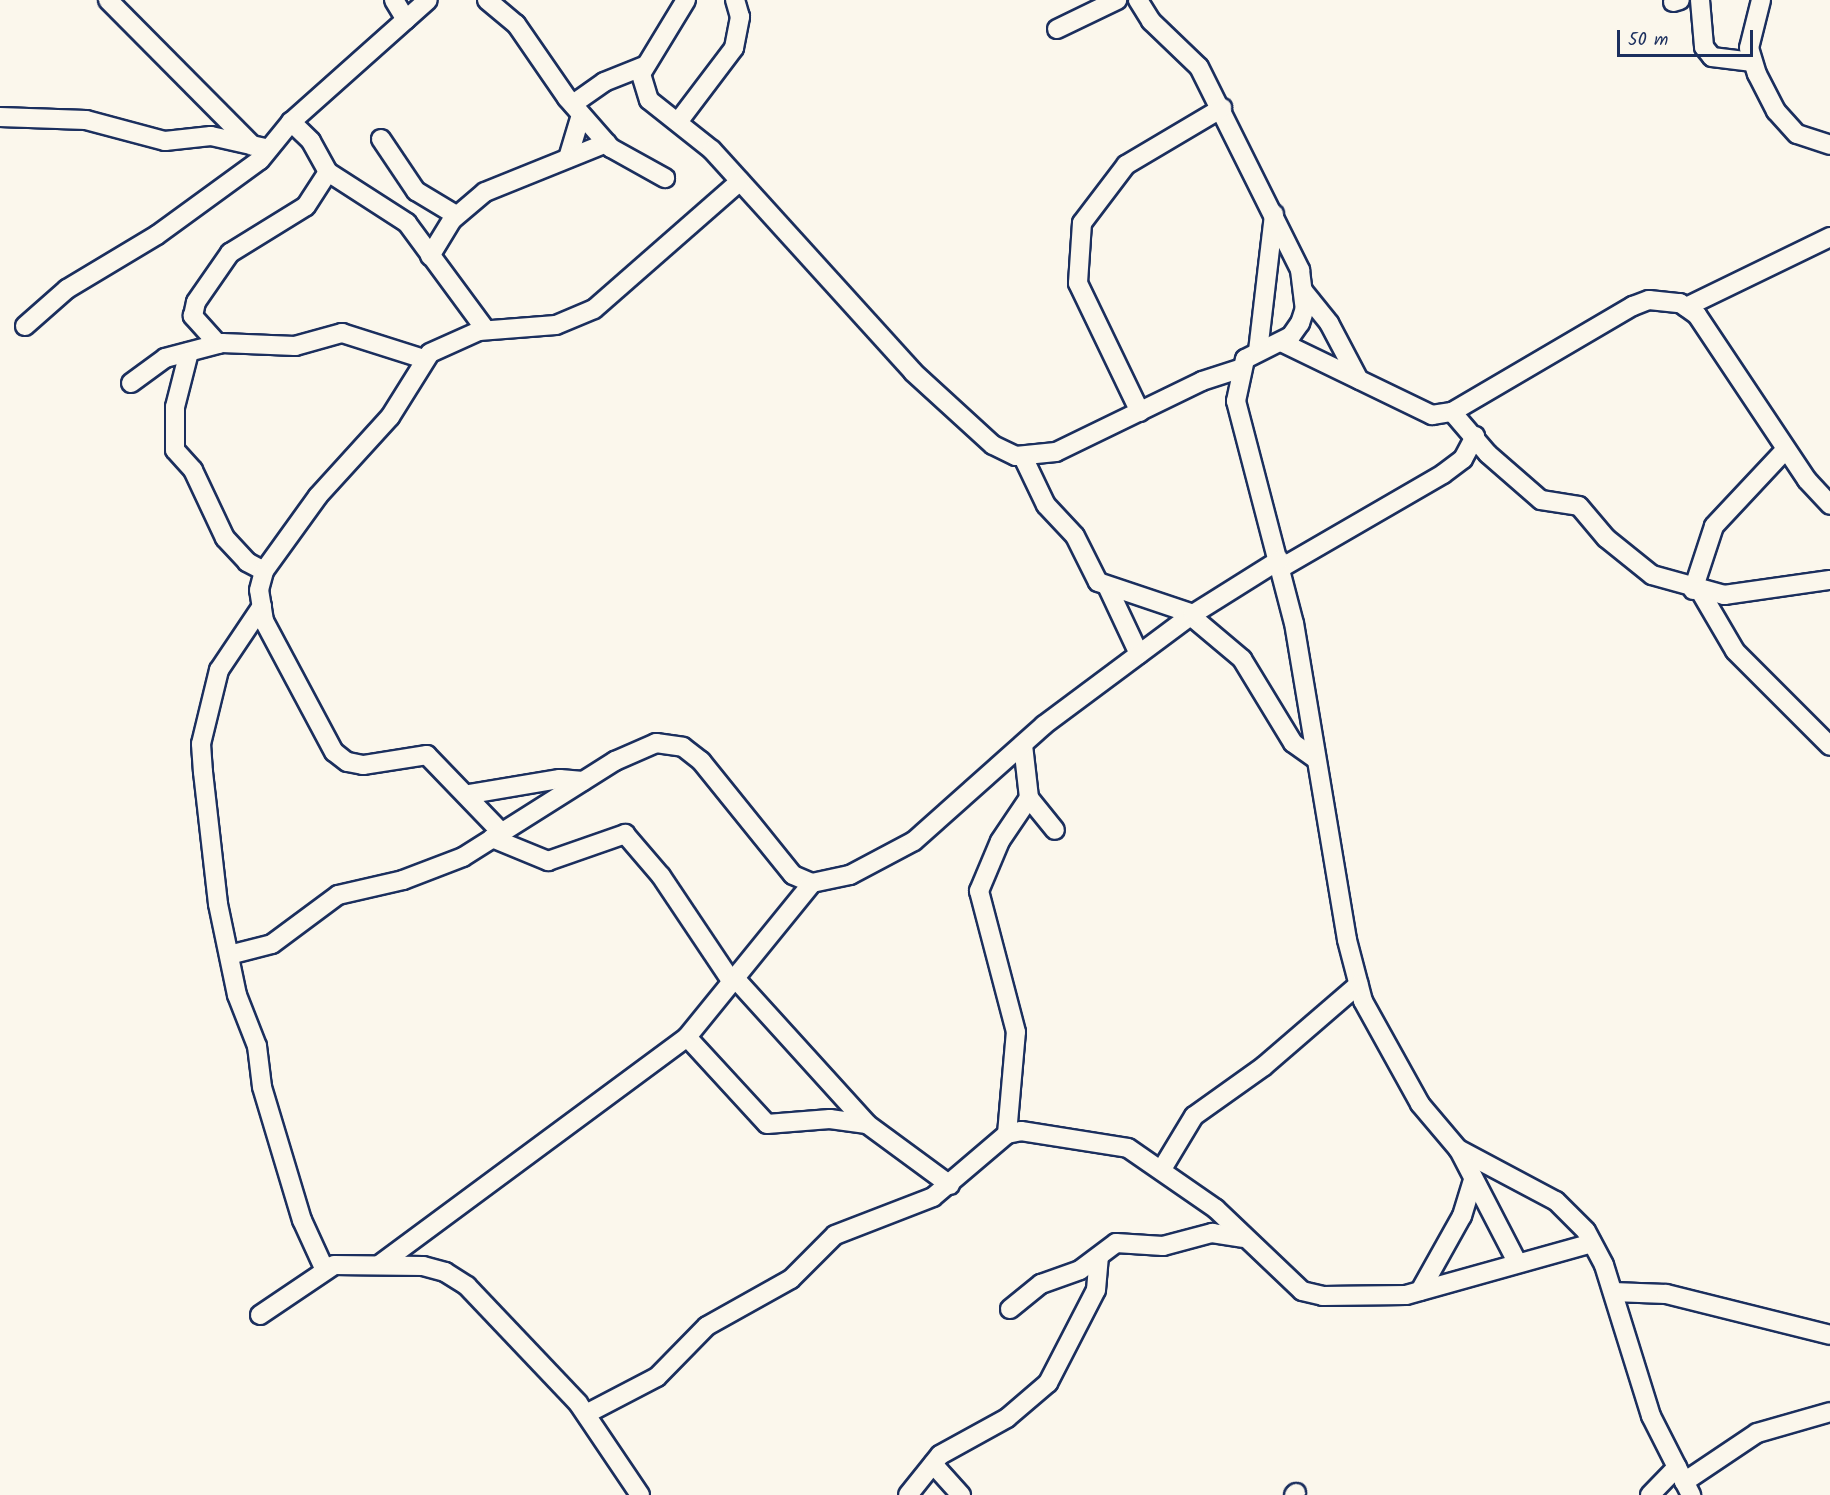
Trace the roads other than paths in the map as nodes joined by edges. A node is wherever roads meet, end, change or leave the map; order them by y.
1 (108, 0) edge
2 (394, 0) edge
3 (428, 0) edge
4 (487, 0) edge
5 (686, 0) edge
6 (735, 0) edge
7 (1117, 0) edge
8 (1138, 0) edge
9 (1700, 0) edge
10 (1761, 0) edge
11 (406, 20) junction
12 (1057, 29) dead end
13 (1753, 62) junction
14 (644, 66) junction
15 (1222, 108) junction
16 (577, 110) junction
17 (0, 117) edge
18 (291, 122) junction
19 (678, 122) junction
20 (381, 139) dead end
21 (606, 143) junction
22 (1830, 146) edge
23 (261, 148) junction
24 (568, 158) junction
25 (328, 172) junction
26 (665, 178) dead end
27 (740, 181) junction
28 (416, 191) junction
29 (1274, 212) junction
30 (394, 214) junction
31 (456, 215) junction
32 (1830, 237) edge
33 (430, 255) junction
34 (1304, 292) junction
35 (1686, 308) junction
36 (25, 326) dead end
37 (486, 330) junction
38 (1281, 342) junction
39 (219, 344) junction
40 (1258, 351) junction
41 (189, 352) junction
42 (424, 359) junction
43 (1239, 369) junction
44 (1359, 380) junction
45 (131, 383) dead end
46 (1140, 412) junction
47 (1452, 412) junction
48 (1475, 436) junction
49 (1786, 449) junction
50 (1023, 457) junction
51 (1830, 505) edge
52 (1280, 564) junction
53 (264, 571) junction
54 (1830, 580) edge
55 (1108, 588) junction
56 (1697, 590) junction
57 (262, 606) junction
58 (1192, 615) junction
59 (1139, 654) junction
60 (1023, 745) junction
61 (1830, 746) edge
62 (1316, 759) junction
63 (583, 782) junction
64 (470, 794) junction
65 (1029, 798) junction
66 (1055, 830) dead end
67 (497, 835) junction
68 (812, 883) junction
69 (229, 955) junction
70 (731, 978) junction
71 (1359, 984) junction
72 (687, 1037) junction
73 (867, 1124) junction
74 (1007, 1134) junction
75 (1458, 1149) junction
76 (1162, 1169) junction
77 (1473, 1181) junction
78 (950, 1185) junction
79 (1243, 1238) junction
80 (1592, 1243) junction
81 (1099, 1257) junction
82 (1517, 1262) junction
83 (379, 1265) junction
84 (324, 1268) junction
85 (1420, 1291) junction
86 (1613, 1292) junction
87 (1011, 1309) dead end
88 (260, 1315) dead end
89 (1830, 1335) edge
90 (1830, 1412) edge
91 (586, 1414) junction
92 (933, 1464) junction
93 (1684, 1481) edge
94 (640, 1495) edge
95 (908, 1495) edge
96 (961, 1495) edge
97 (1650, 1495) edge

1 - 23 street
2 - 11 street
3 - 11 street
4 - 16 street
5 - 14 street
6 - 19 street
7 - 12 street
8 - 15 street
9 - 13 street
10 - 13 street
11 - 18 street
13 - 22 street
14 - 16 street
14 - 19 street
15 - 29 street
15 - 46 street
16 - 21 street
16 - 24 street
17 - 23 street
18 - 23 street
18 - 25 street
19 - 27 street
20 - 28 street
21 - 24 street
21 - 26 street
23 - 36 street
24 - 31 street
25 - 30 street
25 - 39 street
27 - 37 street
27 - 50 street
28 - 30 street
28 - 31 street
29 - 34 street
29 - 40 street
30 - 33 street
31 - 33 street
32 - 35 street
33 - 37 street
34 - 38 street
34 - 44 street
35 - 47 street
35 - 49 street
37 - 42 street
38 - 40 street
38 - 44 street
39 - 41 street
39 - 42 street
40 - 43 street
41 - 45 street
41 - 53 street
42 - 53 street
43 - 46 street
43 - 52 street
44 - 47 street
46 - 50 street
47 - 48 street
48 - 52 street
48 - 56 street
49 - 51 street
49 - 56 street
50 - 55 street
52 - 58 street
52 - 62 street
53 - 57 street
54 - 56 street
55 - 58 street
55 - 59 street
56 - 61 street
57 - 64 street
57 - 69 street
58 - 59 street
58 - 62 street
59 - 60 street
60 - 65 street
60 - 68 street
62 - 71 street
63 - 64 street
63 - 67 street
63 - 68 street
64 - 67 street
65 - 66 street
65 - 74 street
67 - 69 street
67 - 70 street
68 - 70 street
69 - 84 street
70 - 72 street
70 - 73 street
71 - 75 street
71 - 76 street
72 - 73 street
72 - 83 street
73 - 78 street
74 - 76 street
74 - 78 street
75 - 77 street
75 - 80 street
76 - 79 street
77 - 82 street
77 - 85 street
78 - 91 street
79 - 81 street
79 - 85 street
80 - 82 street
80 - 86 street
81 - 87 street
81 - 92 street
82 - 85 street
83 - 84 street
83 - 91 street
84 - 88 street
86 - 89 street
86 - 93 street
90 - 93 street
91 - 94 street
92 - 95 street
92 - 96 street
93 - 97 street

